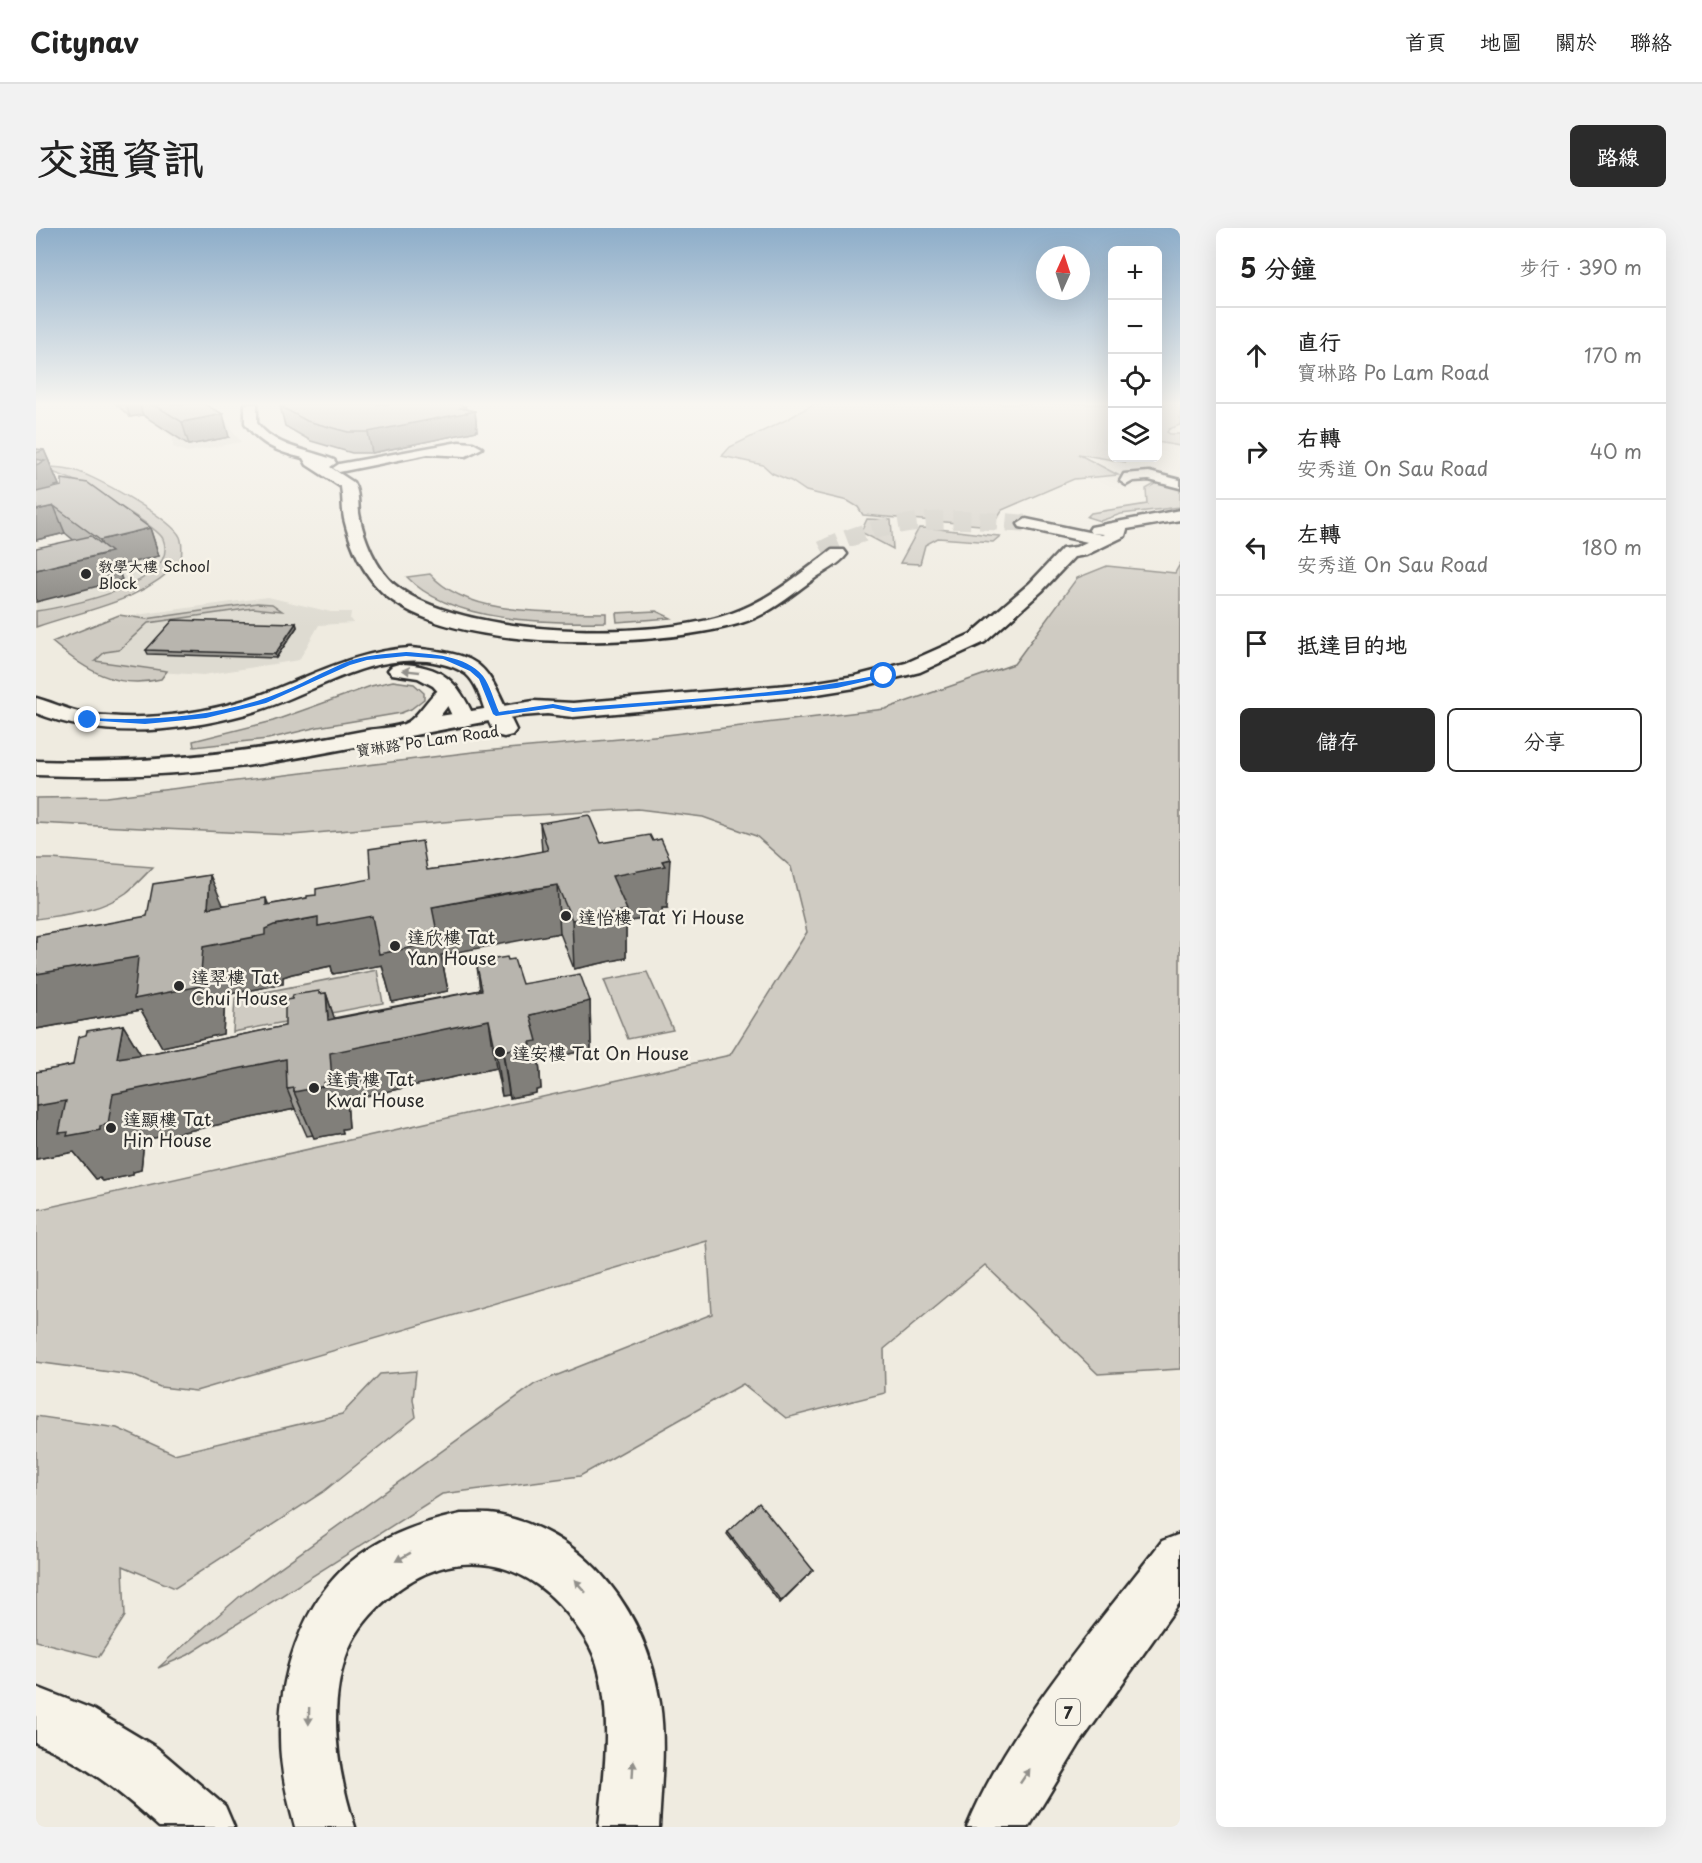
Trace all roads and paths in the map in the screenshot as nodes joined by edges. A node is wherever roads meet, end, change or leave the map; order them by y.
1 (341, 479) edge
2 (1159, 479) edge
3 (1180, 484) edge
4 (1180, 515) edge
5 (1081, 541) junction
6 (830, 552) tunnel mouth
7 (448, 691) junction
8 (36, 705) edge
9 (573, 710) junction
10 (464, 719) junction
11 (500, 722) junction
12 (36, 723) edge
13 (414, 728) junction
14 (277, 754) junction
15 (36, 768) edge
16 (1180, 1559) edge
17 (36, 1715) edge
18 (324, 1826) edge
19 (204, 1827) edge
20 (628, 1827) edge
21 (997, 1827) edge

1 - 6 main road
2 - 3 street
4 - 5 main road, 寶琳路 Po Lam Road
5 - 5 main road
5 - 9 main road, 寶琳路 Po Lam Road
7 - 10 main road
7 -> 12 main road
7 - 13 main road
8 - 11 main road
9 - 11 main road, 寶琳路 Po Lam Road
9 - 11 main road, 寶琳路 Po Lam Road
10 - 11 main road, 寶琳路 Po Lam Road
10 - 13 main road, 寶琳路 Po Lam Road
11 - 14 main road, 寶琳路 Po Lam Road
13 - 14 main road, 寶琳路 Po Lam Road
14 - 15 main road, 寶琳路 Po Lam Road
21 -> 16 main road, 7
17 - 19 main road
20 -> 18 main road

